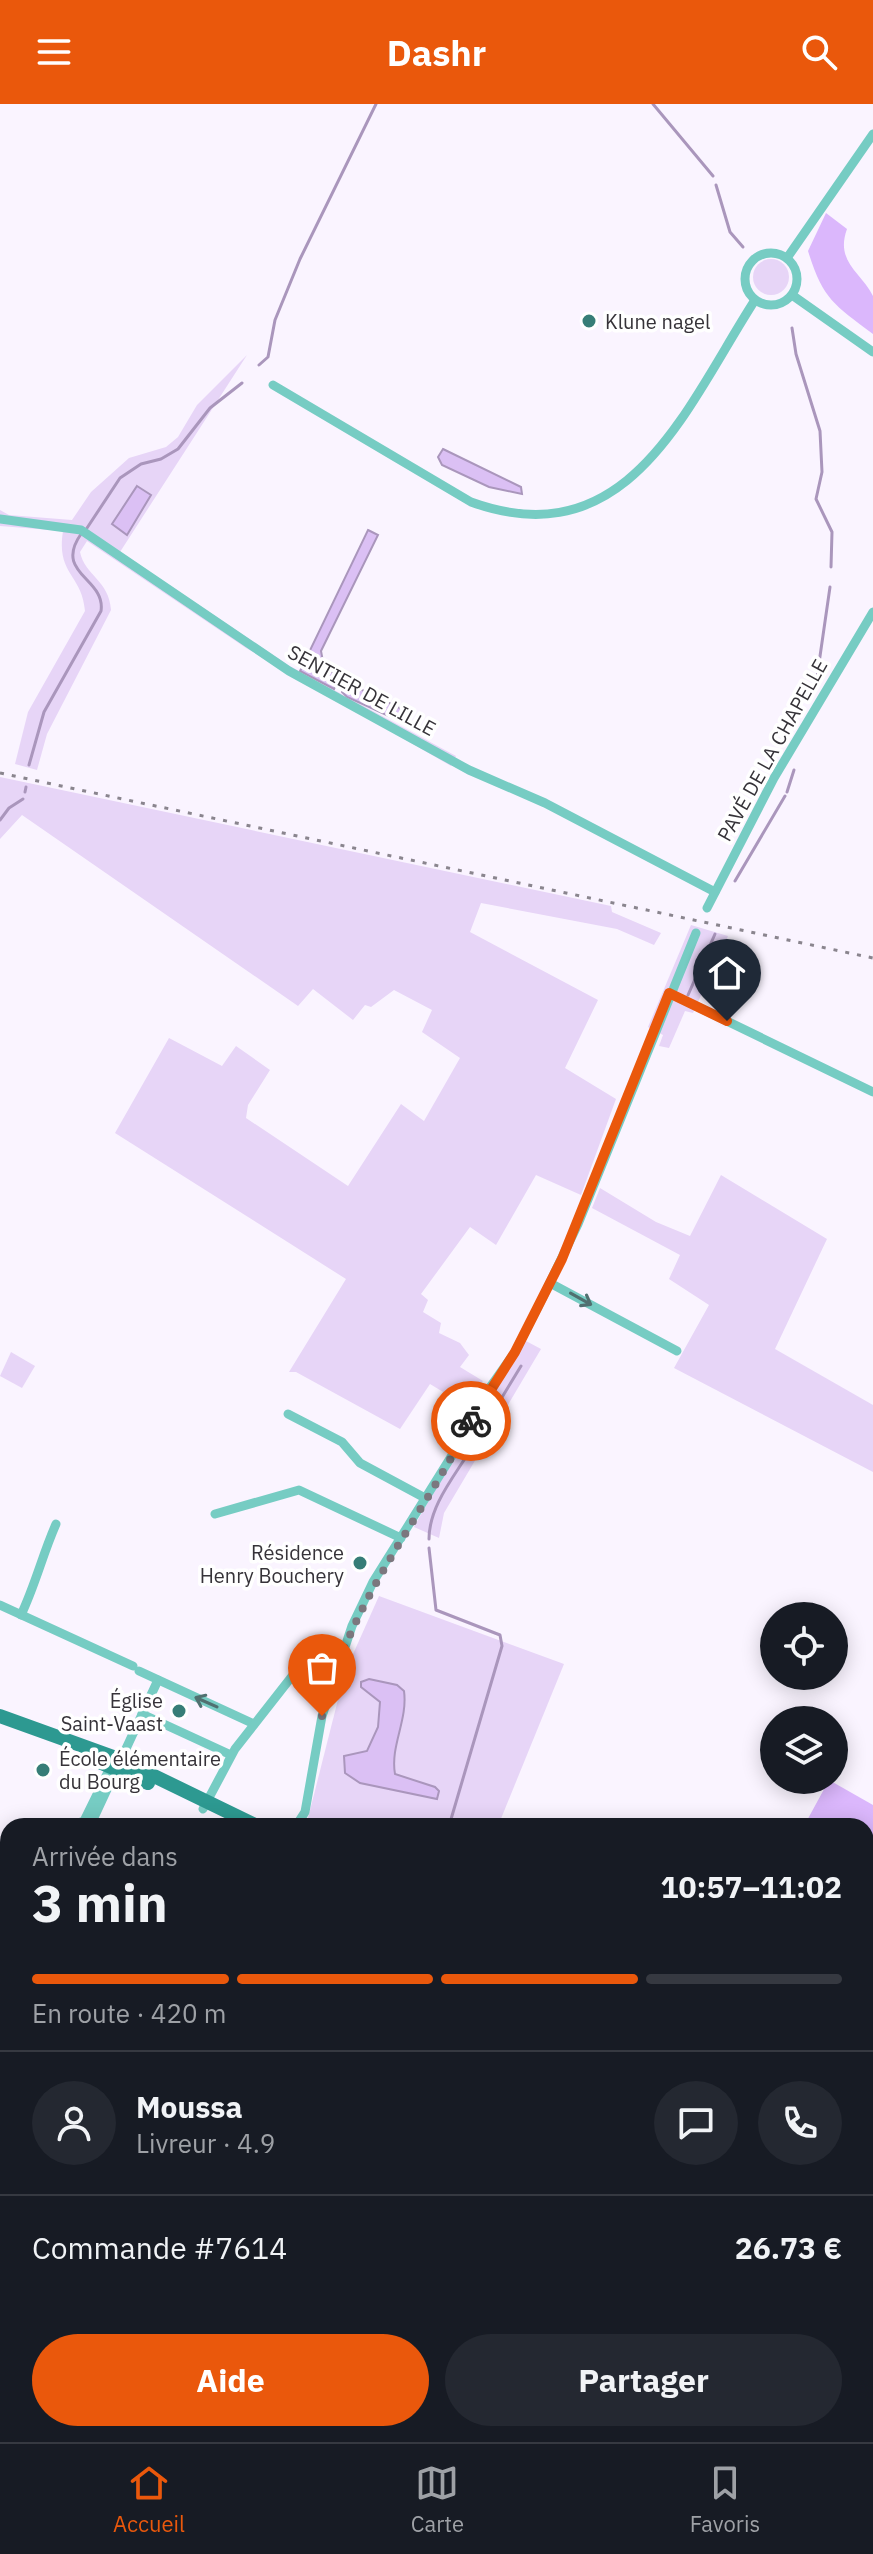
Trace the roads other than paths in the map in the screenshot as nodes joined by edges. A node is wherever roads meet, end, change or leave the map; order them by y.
1 (873, 134) edge
2 (787, 258) junction
3 (792, 295) junction
4 (755, 300) junction
5 (873, 352) edge
6 (273, 385) dead end
7 (0, 519) edge
8 (873, 612) edge
9 (715, 892) junction
10 (707, 908) dead end
11 (696, 933) dead end
12 (669, 993) junction
13 (873, 1092) edge
14 (550, 1283) junction
15 (677, 1351) dead end
16 (288, 1414) dead end
17 (425, 1498) junction
18 (215, 1514) dead end
19 (56, 1524) dead end
20 (401, 1538) junction
21 (0, 1605) edge
22 (21, 1615) junction
23 (334, 1673) junction
24 (158, 1680) junction
25 (142, 1714) junction
26 (0, 1716) edge
27 (0, 1724) edge
28 (254, 1724) junction
29 (231, 1755) junction
30 (117, 1764) junction
31 (205, 1805) junction
32 (85, 1818) edge
33 (93, 1818) edge
34 (233, 1818) edge
35 (301, 1818) edge

1 - 2 street
2 - 3 street
2 - 4 street
3 - 4 street
3 - 5 street
4 - 6 street
7 - 9 street, SENTIER DE LILLE
8 - 9 street, PAVÉ DE LA CHAPELLE
9 - 10 street, PAVÉ DE LA CHAPELLE
11 - 12 street
12 - 13 street
12 - 14 street
14 -> 15 street
14 - 17 street
16 - 17 street
17 - 20 street
18 - 20 street
19 - 22 street
20 - 23 street
21 - 22 street
22 - 24 street
23 - 28 street
23 - 35 street
24 - 25 street
28 -> 24 street
25 - 29 street
25 - 30 street
26 - 30 main road
27 - 30 main road
28 - 29 street
29 - 31 street
30 - 31 main road
30 - 32 street
30 - 33 street
31 - 34 main road

